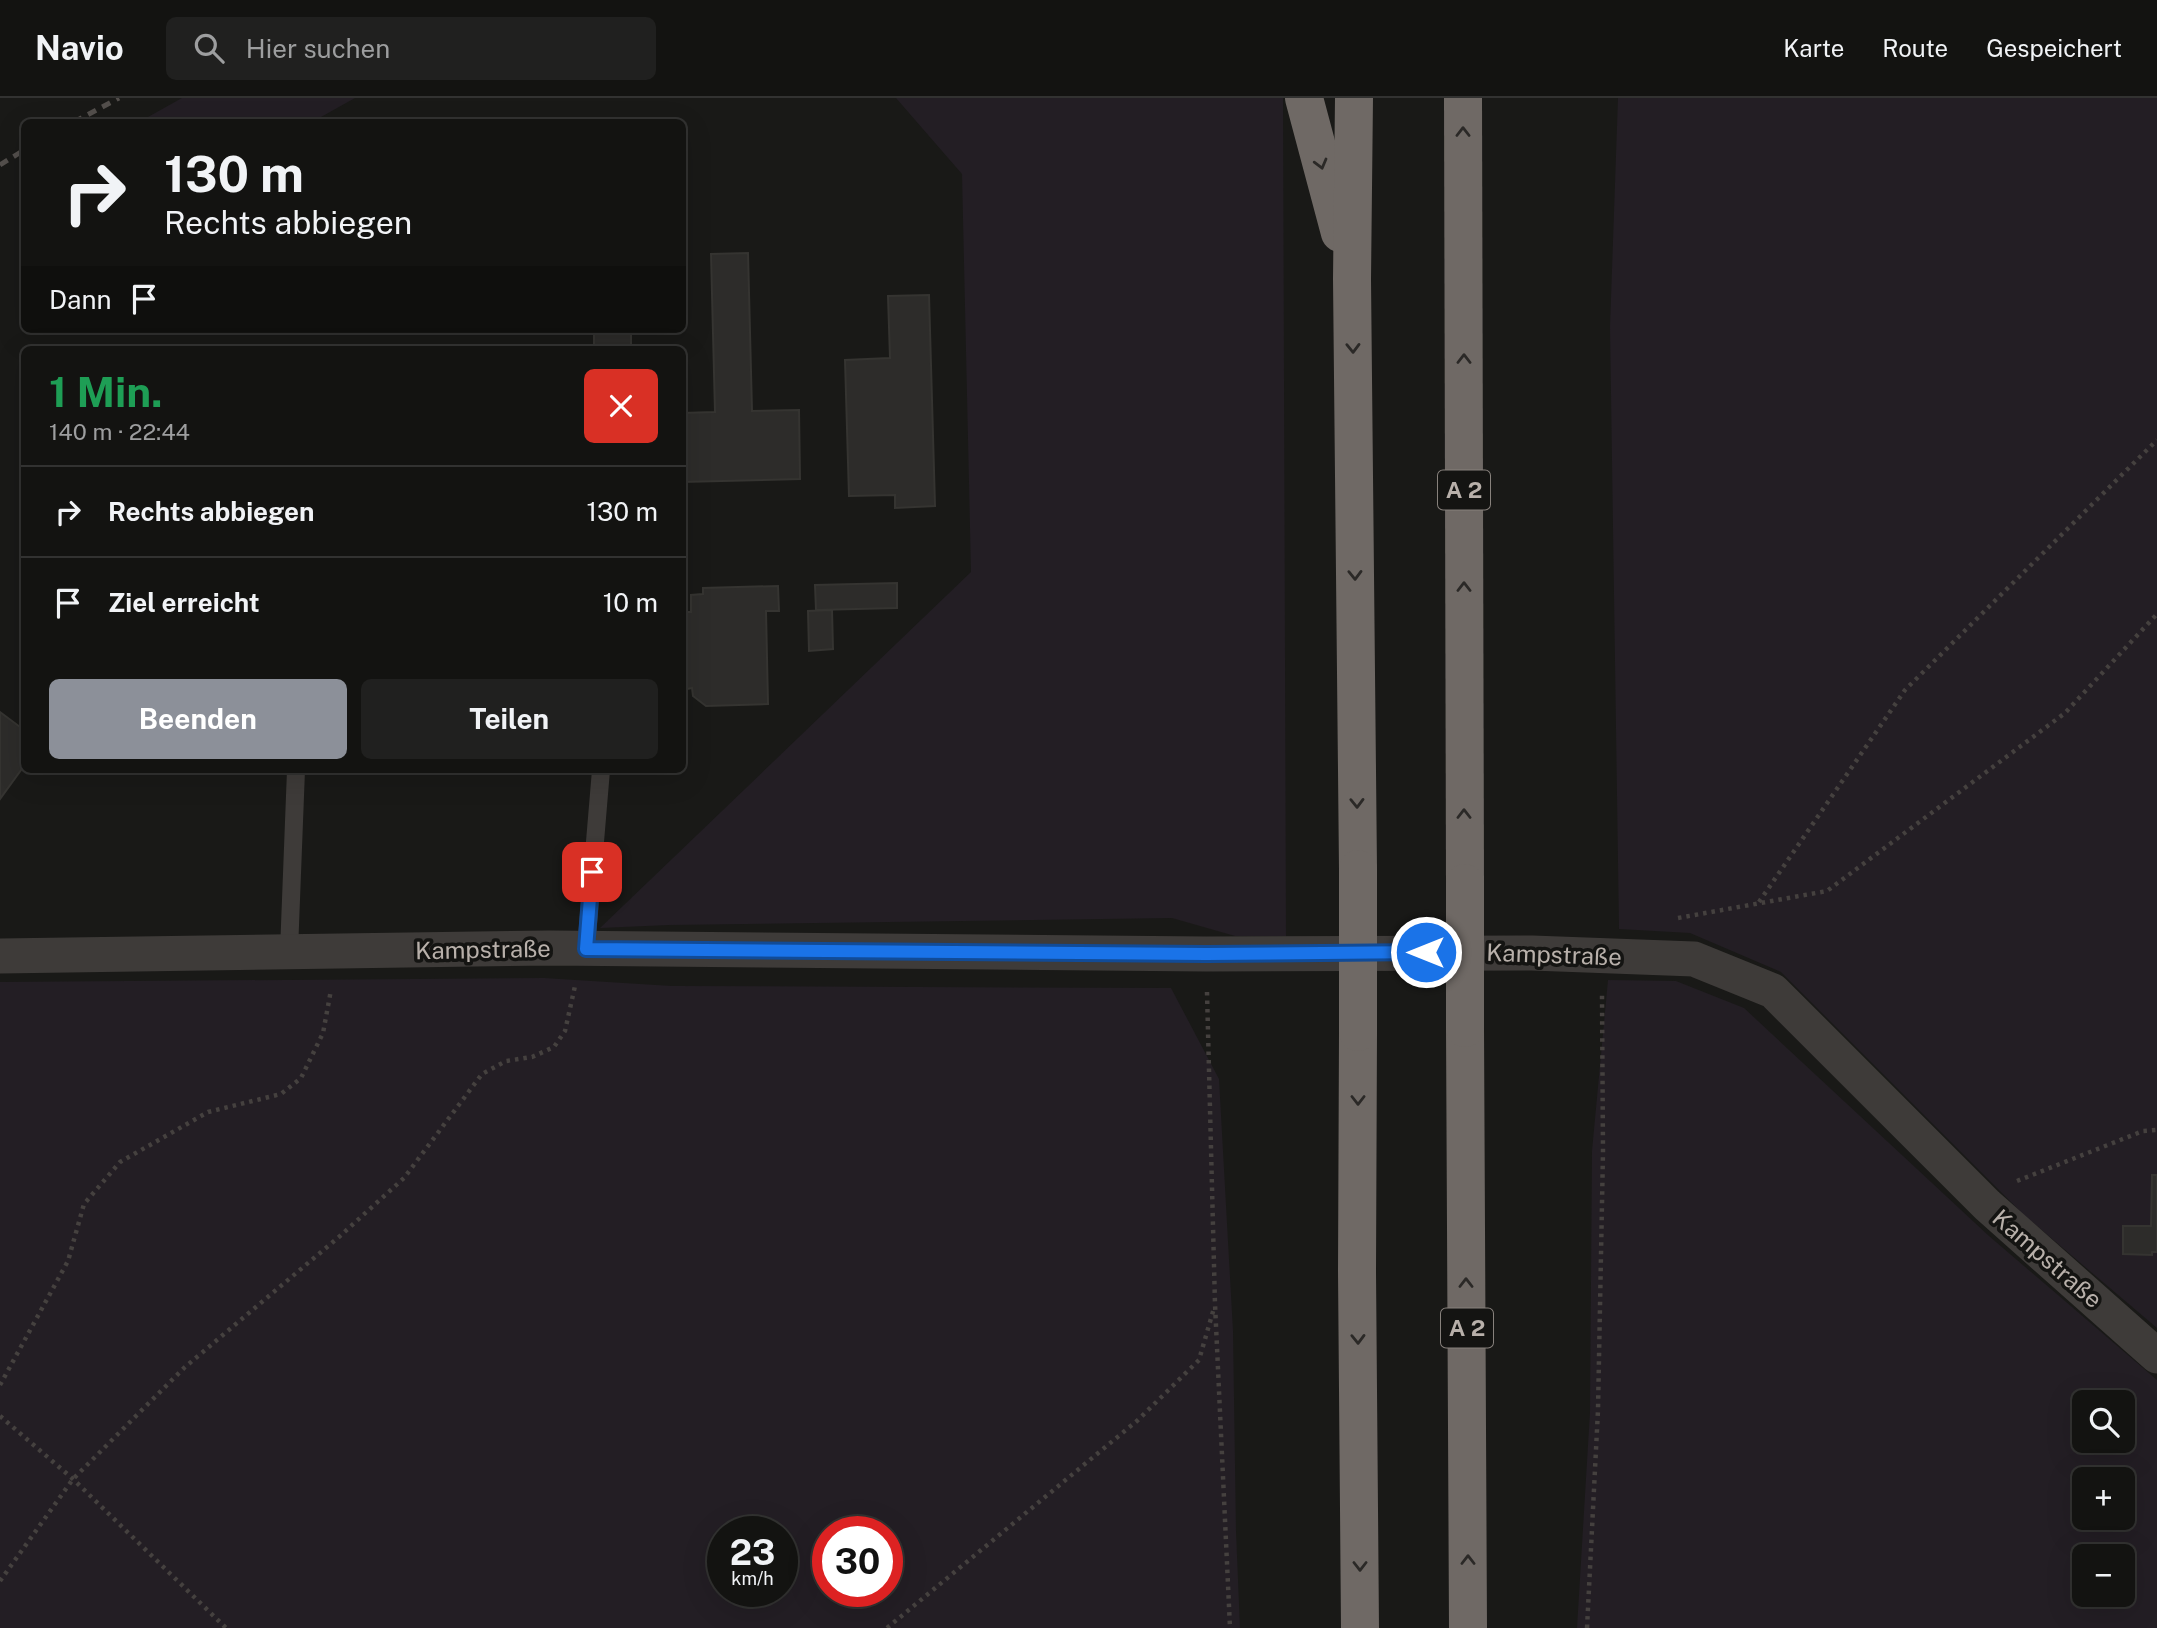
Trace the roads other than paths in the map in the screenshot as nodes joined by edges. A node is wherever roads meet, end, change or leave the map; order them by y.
1 (1304, 98) edge
2 (1354, 98) edge
3 (1463, 98) edge
4 (1352, 279) junction
5 (296, 773) edge
6 (601, 773) edge
7 (584, 949) junction
8 (289, 951) junction
9 (0, 956) edge
10 (2157, 1356) edge
11 (1360, 1628) edge
12 (1468, 1628) edge

1 -> 4 highway
2 - 4 highway
12 -> 3 highway, A 2, bridge
4 -> 11 highway, bridge
5 - 8 lane
6 - 7 lane
7 - 8 street, Kampstraße
7 - 10 street, Kampstraße
8 - 9 street, Kampstraße

